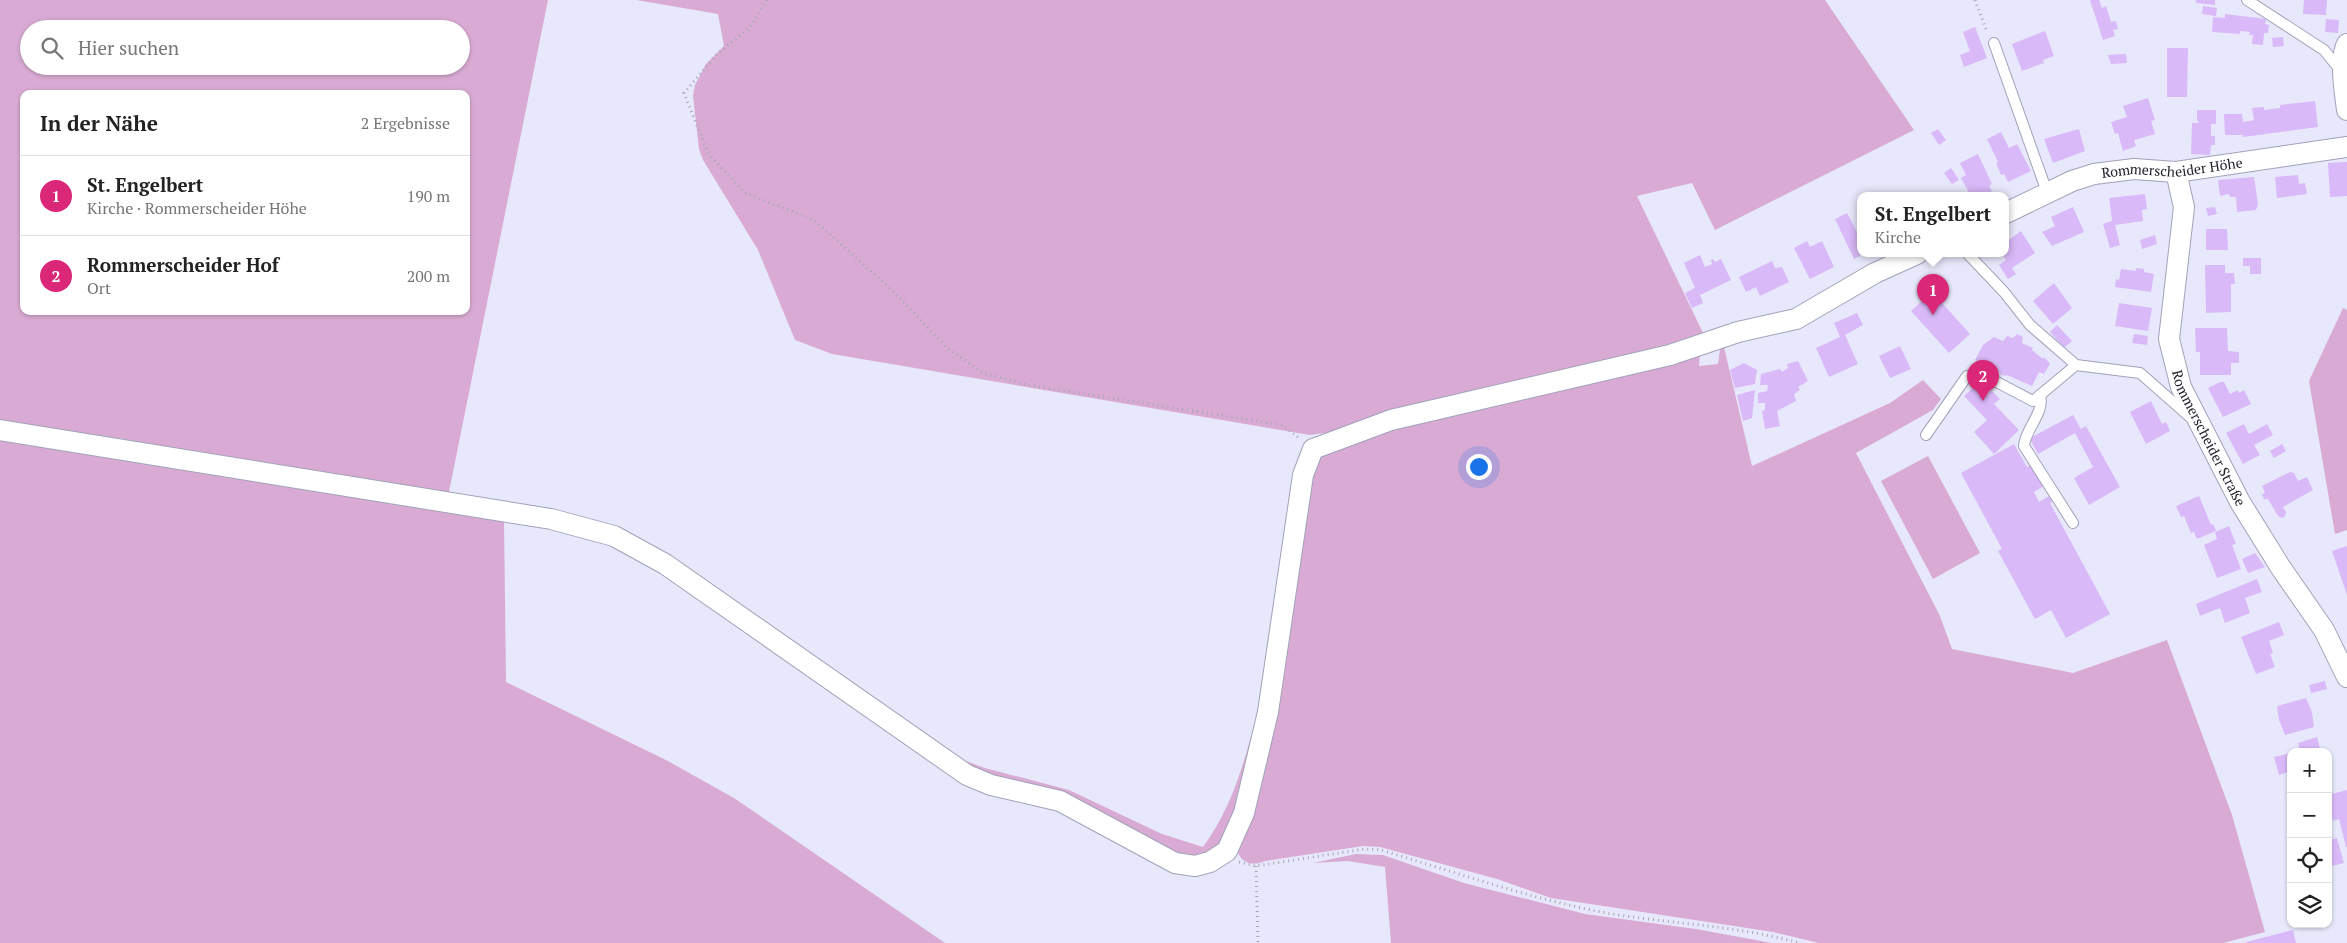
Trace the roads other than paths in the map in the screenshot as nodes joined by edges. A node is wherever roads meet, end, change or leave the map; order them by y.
1 (2247, 0) edge
2 (1994, 43) road end
3 (2347, 44) edge
4 (2344, 73) junction
5 (2347, 110) edge
6 (2347, 148) edge
7 (2176, 172) junction
8 (2047, 192) junction
9 (2009, 211) edge
10 (1910, 257) edge
11 (1971, 257) edge
12 (2076, 365) junction
13 (2040, 395) junction
14 (2201, 426) junction
15 (0, 430) edge
16 (1926, 436) dead end
17 (2073, 522) dead end
18 (2347, 677) edge

1 - 4 lane
2 - 8 lane
3 - 4 street
4 - 5 street
6 - 7 street, Rommerscheider Höhe
7 - 8 street, Rommerscheider Höhe
7 - 14 street, Rommerscheider Straße
8 - 9 street, Rommerscheider Höhe
10 - 15 street
11 - 12 lane
12 - 13 lane
12 - 14 lane
13 - 16 lane
13 - 17 lane
14 - 18 street, Rommerscheider Straße

